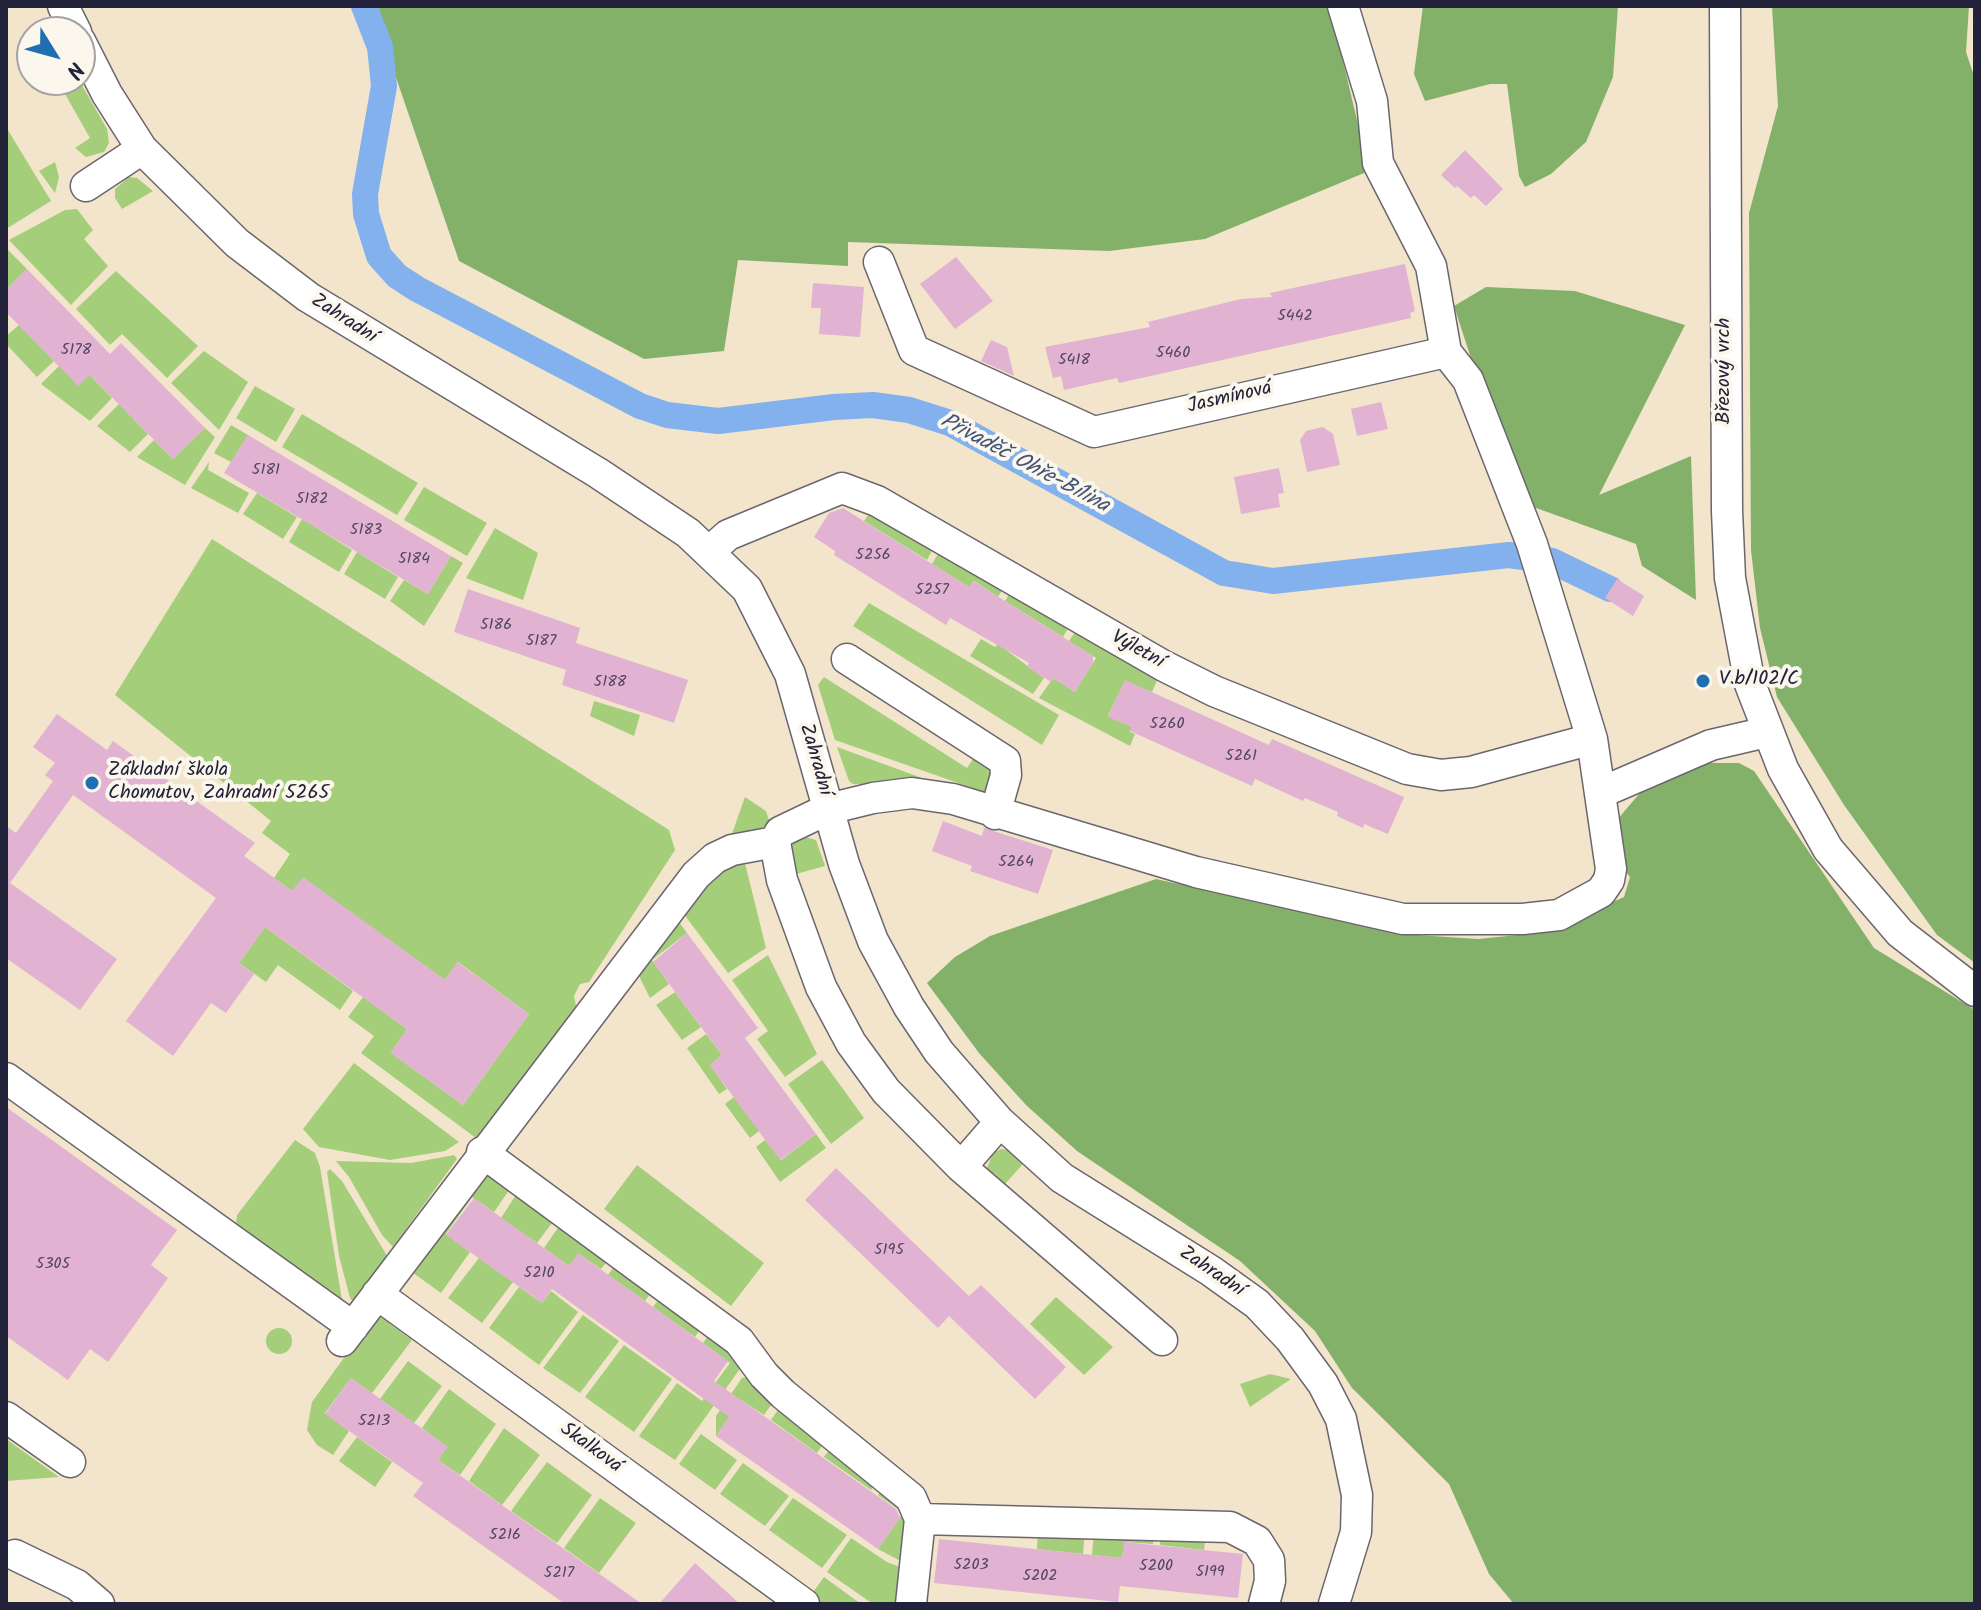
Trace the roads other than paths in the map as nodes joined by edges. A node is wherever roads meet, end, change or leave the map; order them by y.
1 (1343, 6) edge
2 (1725, 6) edge
3 (96, 72) edge
4 (142, 149) junction
5 (86, 186) dead end
6 (879, 262) dead end
7 (1446, 352) junction
8 (710, 551) junction
9 (847, 659) dead end
10 (1767, 732) junction
11 (1592, 739) junction
12 (1600, 793) junction
13 (828, 809) junction
14 (995, 814) junction
15 (775, 842) junction
16 (1975, 991) edge
17 (6, 1078) edge
18 (1000, 1122) junction
19 (482, 1152) junction
20 (961, 1167) junction
21 (377, 1294) junction
22 (1162, 1340) dead end
23 (6, 1417) edge
24 (70, 1462) dead end
25 (920, 1519) junction
26 (10, 1552) edge
27 (63, 1604) edge
28 (99, 1604) edge
29 (804, 1604) edge
30 (911, 1604) edge
31 (1264, 1604) edge
32 (1334, 1604) edge

1 - 7 street
2 - 10 street, Březový vrch
3 - 4 street, Zahradní
4 - 5 street
4 - 8 street, Zahradní
6 - 7 street, Jasmínová
7 - 11 street
8 - 11 street, Výletní
8 - 13 street, Zahradní
9 - 14 street
10 - 12 street
10 - 16 street, Březový vrch
11 - 12 street
12 - 14 street
13 - 14 street
13 - 15 street
13 - 18 street, Zahradní
15 - 19 street
15 - 20 street
17 - 21 street
18 - 20 street
18 - 32 street, Zahradní
19 - 21 street
19 - 25 street
20 - 22 street
21 - 29 street, Skalková
23 - 24 street
25 - 30 street
25 - 31 street
26 - 27 street
26 - 28 street

